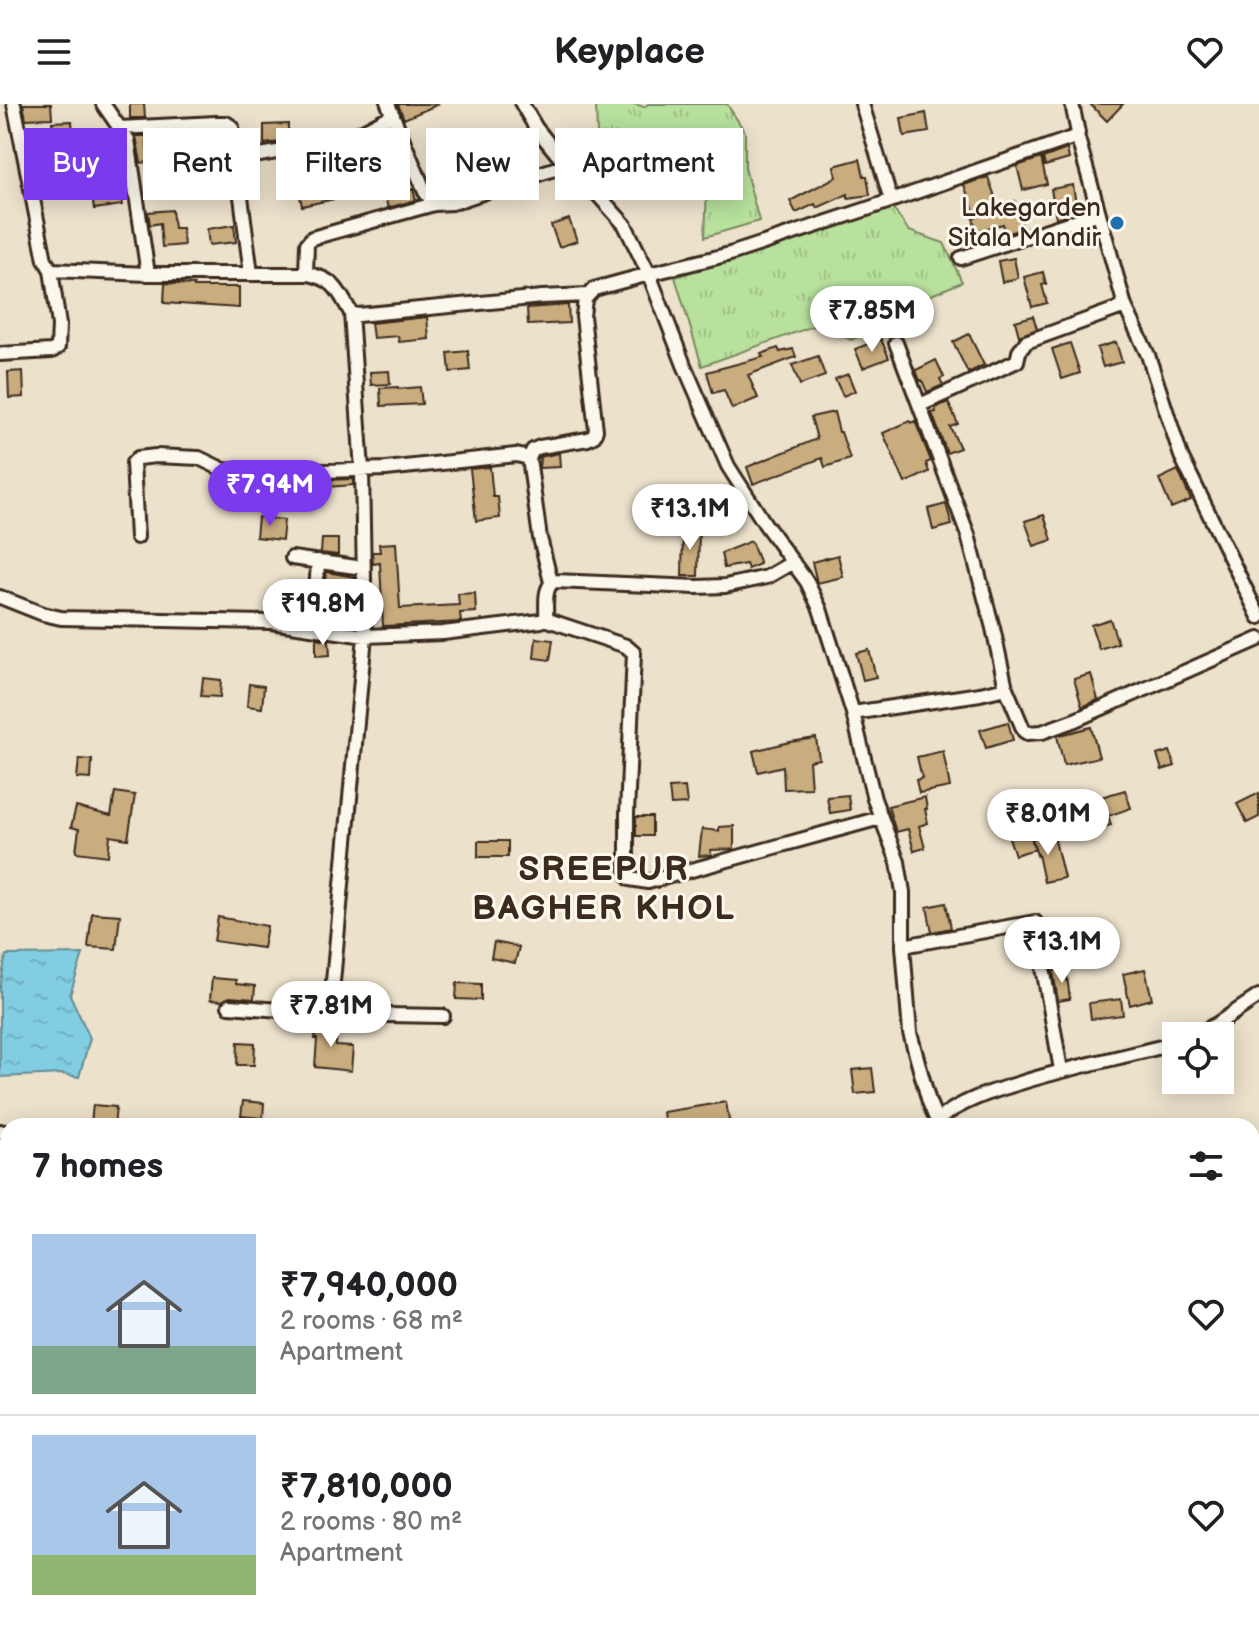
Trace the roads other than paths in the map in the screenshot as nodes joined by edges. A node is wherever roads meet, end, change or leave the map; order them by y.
1 (14, 104) edge
2 (103, 104) edge
3 (522, 104) edge
4 (862, 104) edge
5 (1072, 104) edge
6 (390, 110) edge
7 (120, 128) joint
8 (232, 128) edge
9 (1077, 135) junction
10 (127, 138) edge
11 (555, 151) edge
12 (260, 155) edge
13 (555, 169) edge
14 (242, 200) edge
15 (603, 200) edge
16 (891, 200) junction
17 (434, 204) junction
18 (1099, 213) junction
19 (961, 258) dead end
20 (51, 270) junction
21 (148, 274) junction
22 (251, 274) junction
23 (306, 274) junction
24 (649, 274) junction
25 (587, 295) junction
26 (1125, 306) junction
27 (351, 313) junction
28 (896, 343) dead end
29 (0, 354) edge
30 (920, 405) junction
31 (529, 458) junction
32 (362, 470) junction
33 (137, 537) dead end
34 (292, 558) dead end
35 (318, 561) junction
36 (793, 562) junction
37 (363, 568) junction
38 (551, 582) junction
39 (0, 597) edge
40 (1259, 617) edge
41 (545, 619) junction
42 (314, 627) junction
43 (365, 636) junction
44 (1259, 639) edge
45 (1006, 688) junction
46 (853, 713) junction
47 (880, 818) junction
48 (903, 946) junction
49 (1259, 996) edge
50 (229, 1006) dead end
51 (330, 1014) junction
52 (443, 1016) dead end
53 (1220, 1022) edge
54 (1162, 1046) edge
55 (1061, 1070) junction
56 (935, 1118) edge
57 (942, 1118) edge

1 - 20 street
2 - 7 street
3 - 11 street
4 - 16 street
5 - 9 street
6 - 12 street
6 - 17 street
7 - 8 street
9 - 16 street
9 - 18 street
10 - 21 street
13 - 17 street
14 - 22 street
15 - 24 street
16 - 24 street
17 - 23 street
18 - 19 street
18 - 26 street
20 - 21 street
20 - 29 street
21 - 22 street
22 - 23 street
23 - 27 street
24 - 25 street
24 - 36 street
25 - 27 street
25 - 31 street
26 - 30 street
26 - 40 street
27 - 32 street
28 - 30 street
30 - 45 street
31 - 32 street
31 - 38 street
32 - 33 street
32 - 37 street
34 - 35 street
35 - 37 street
35 - 42 street
36 - 38 street
36 - 46 street
37 - 43 street
38 - 41 street
39 - 42 street
41 - 43 street
41 - 47 street
42 - 43 street
43 - 51 street
44 - 45 street
45 - 46 street
46 - 47 street
47 - 48 street
48 - 55 street
48 - 56 street
49 - 53 street
50 - 51 street
51 - 52 street
54 - 55 street
55 - 57 street

